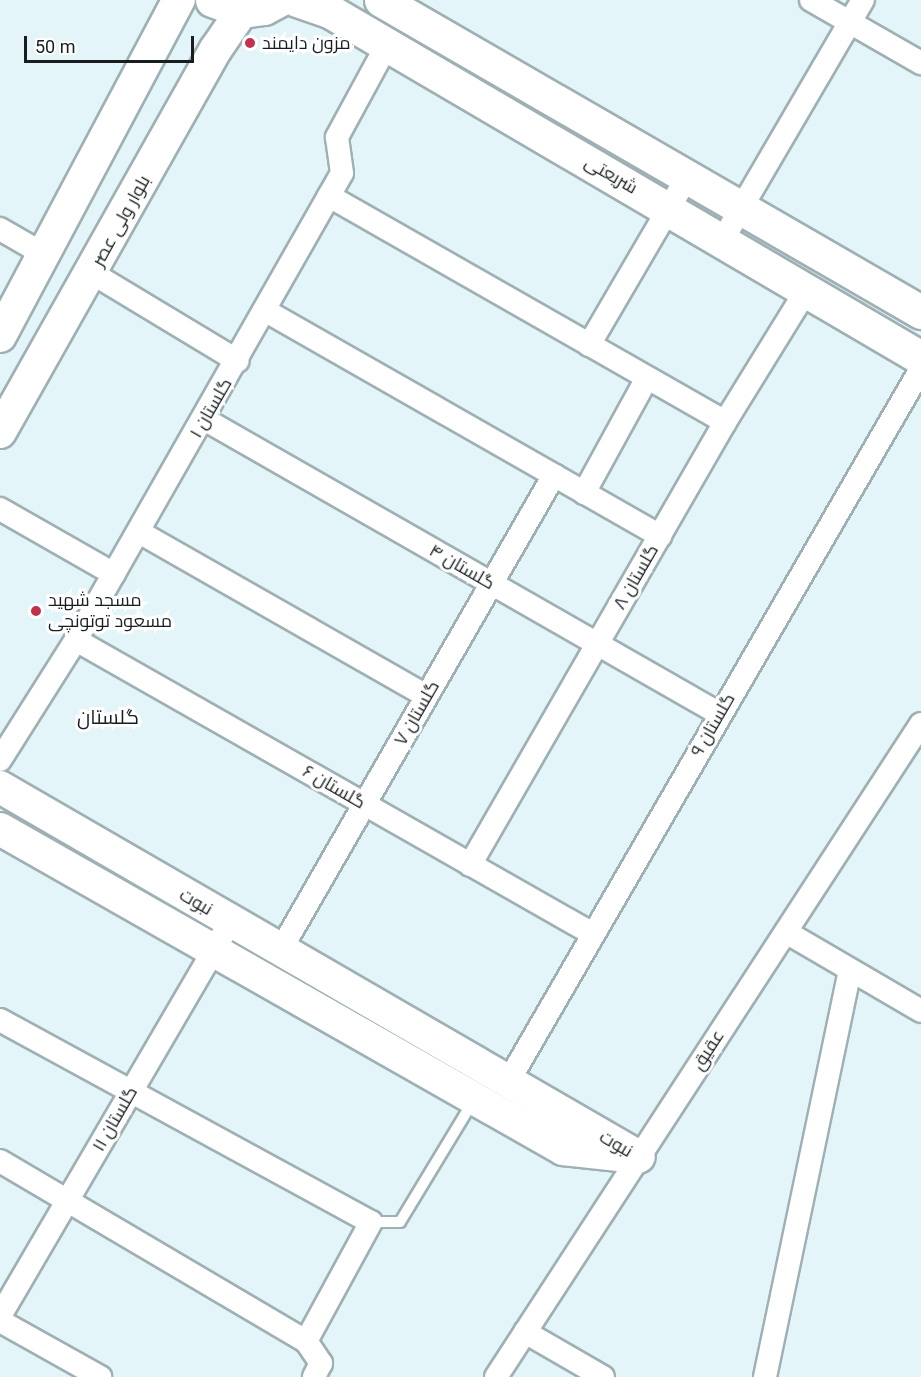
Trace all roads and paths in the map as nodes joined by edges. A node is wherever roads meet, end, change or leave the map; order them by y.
1 (179, 0) edge
2 (279, 0) edge
3 (297, 0) edge
4 (381, 0) edge
5 (811, 0) edge
6 (863, 0) edge
7 (227, 5) edge
8 (850, 23) junction
9 (387, 45) junction
10 (921, 63) edge
11 (687, 177) junction
12 (329, 196) junction
13 (668, 208) junction
14 (743, 209) junction
15 (0, 229) edge
16 (722, 241) junction
17 (45, 255) junction
18 (92, 273) junction
19 (806, 291) junction
20 (266, 311) junction
21 (921, 312) edge
22 (0, 336) edge
23 (589, 345) junction
24 (921, 358) edge
25 (238, 361) junction
26 (921, 369) edge
27 (647, 378) junction
28 (204, 419) junction
29 (725, 422) junction
30 (0, 432) edge
31 (554, 475) junction
32 (584, 493) junction
33 (0, 509) edge
34 (139, 532) junction
35 (660, 536) junction
36 (114, 574) junction
37 (491, 584) junction
38 (76, 640) junction
39 (598, 644) junction
40 (426, 696) junction
41 (720, 714) junction
42 (921, 724) edge
43 (0, 760) edge
44 (0, 787) edge
45 (364, 804) junction
46 (0, 830) edge
47 (470, 865) junction
48 (230, 922) junction
49 (786, 932) junction
50 (593, 934) junction
51 (213, 951) junction
52 (280, 951) junction
53 (850, 970) junction
54 (921, 1011) edge
55 (0, 1020) edge
56 (508, 1082) junction
57 (131, 1092) junction
58 (474, 1100) junction
59 (639, 1157) junction
60 (0, 1161) edge
61 (68, 1199) junction
62 (371, 1222) junction
63 (0, 1318) edge
64 (525, 1332) junction
65 (306, 1341) junction
66 (100, 1377) edge
67 (314, 1377) edge
68 (496, 1377) edge
69 (603, 1377) edge
70 (765, 1377) edge

1 - 17 street
2 - 7 main road
3 - 9 main road, شریعتی
4 - 11 main road, شریعتی
5 - 8 street
6 - 8 street
7 - 18 street, بلوار ولی عصر
8 - 10 street
8 - 14 street
9 - 12 street, گلستان ۱
9 - 13 main road, شریعتی
11 - 13 street
11 - 14 main road, شریعتی
12 - 20 street, گلستان ۱
12 - 23 street
13 - 16 main road, شریعتی
13 - 23 street
14 - 16 street
14 - 21 main road, شریعتی
15 - 17 street
16 - 19 main road, شریعتی
17 - 22 street
18 - 25 street
18 - 30 street, بلوار ولی عصر
19 - 24 main road, شریعتی
19 - 29 street, گلستان ۸
20 - 25 street, گلستان ۱
20 - 31 street
23 - 27 street
25 - 28 street, گلستان ۱
26 - 41 street, گلستان ۹
27 - 29 street
27 - 32 street
28 - 34 street, گلستان ۱
28 - 37 street, گلستان ۴
29 - 35 street, گلستان ۸
31 - 32 street
31 - 37 street, گلستان ۷
32 - 35 street
33 - 36 street
34 - 36 street, گلستان ۱
34 - 40 street
35 - 39 street, گلستان ۸
36 - 38 street, گلستان ۱
37 - 39 street, گلستان ۴
37 - 40 street, گلستان ۷
38 - 43 street, گلستان ۱
38 - 45 street, گلستان ۶
39 - 41 street, گلستان ۴
39 - 47 street, گلستان ۸
40 - 45 street, گلستان ۷
41 - 50 street, گلستان ۹
42 - 49 street, عقیق
44 - 48 street, نبوت
45 - 47 street, گلستان ۶
45 - 52 street, گلستان ۷
46 - 51 street, نبوت
47 - 50 street, گلستان ۶
48 - 51 street, گلستان ۱۱
48 - 52 street, نبوت
49 - 53 street
49 - 59 street, عقیق
50 - 56 street, گلستان ۹
51 - 57 street, گلستان ۱۱
51 - 58 street, نبوت
52 - 56 street, نبوت
53 - 54 street
53 - 70 street
55 - 57 street
56 - 59 street, نبوت
57 - 61 street, گلستان ۱۱
57 - 62 street
58 - 59 street, نبوت
58 - 62 lane
59 - 64 street, عقیق
60 - 61 street
61 - 63 street, گلستان ۱۱
61 - 65 street
62 - 65 street
63 - 66 street
64 - 68 street, عقیق
64 - 69 street
65 - 67 street

